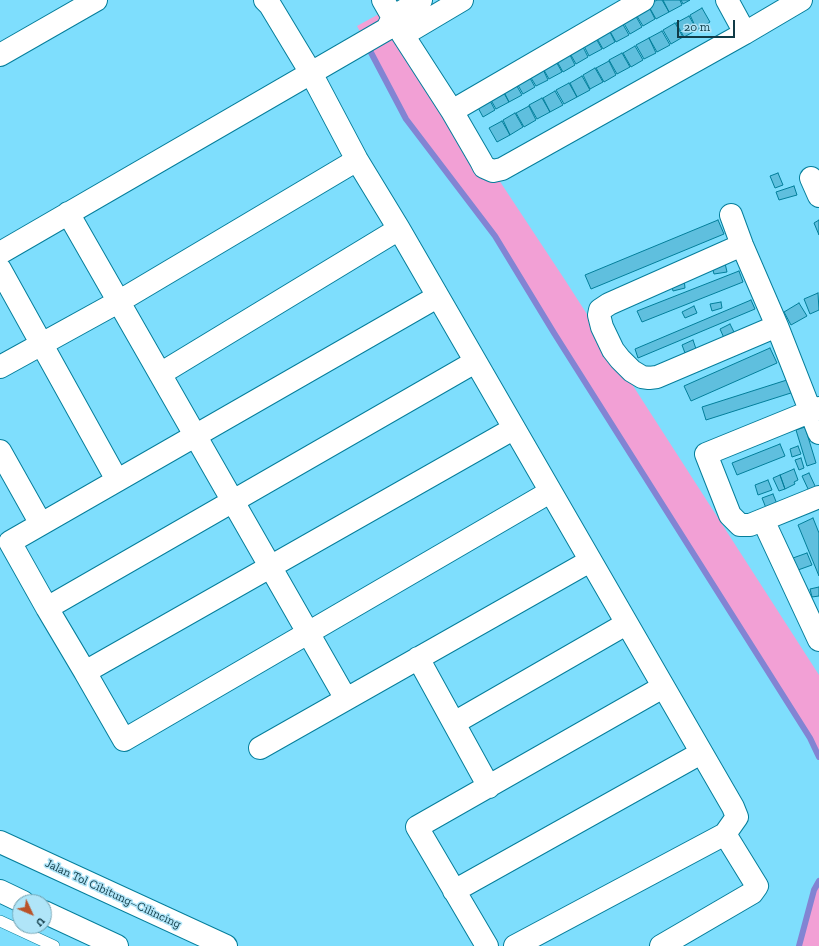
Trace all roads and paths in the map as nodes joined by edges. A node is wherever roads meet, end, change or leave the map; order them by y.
1 (96, 0) edge
2 (266, 0) edge
3 (422, 0) edge
4 (462, 0) edge
5 (643, 0) edge
6 (727, 0) edge
7 (800, 0) edge
8 (392, 20) edge
9 (745, 33) junction
10 (0, 55) edge
11 (311, 73) junction
12 (452, 110) junction
13 (357, 160) junction
14 (68, 213) junction
15 (731, 215) dead end
16 (399, 229) junction
17 (742, 245) junction
18 (0, 253) edge
19 (0, 269) edge
20 (437, 296) junction
21 (118, 302) junction
22 (777, 326) junction
23 (40, 344) junction
24 (475, 362) junction
25 (0, 367) edge
26 (160, 374) junction
27 (815, 410) edge
28 (513, 429) junction
29 (819, 432) edge
30 (195, 435) junction
31 (0, 451) edge
32 (117, 480) junction
33 (550, 492) junction
34 (819, 497) edge
35 (232, 501) junction
36 (763, 520) junction
37 (41, 524) junction
38 (590, 561) junction
39 (270, 567) junction
40 (46, 608) junction
41 (626, 624) junction
42 (308, 633) junction
43 (819, 640) edge
44 (418, 658) junction
45 (85, 672) junction
46 (663, 687) junction
47 (346, 699) junction
48 (454, 723) junction
49 (260, 748) dead end
50 (701, 753) junction
51 (489, 787) junction
52 (724, 834) junction
53 (0, 842) edge
54 (0, 891) edge
55 (454, 891) junction
56 (12, 897) edge
57 (52, 916) edge
58 (0, 921) edge
59 (521, 945) edge
60 (54, 946) edge
61 (117, 946) edge
62 (226, 946) edge
63 (487, 946) edge
64 (661, 946) edge

1 - 10 main road
2 - 11 main road
3 - 8 main road
4 - 8 main road
5 - 12 main road
6 - 9 main road
7 - 9 main road
8 - 11 main road
8 - 12 main road
9 - 12 main road
11 - 13 main road
11 - 14 main road
13 - 16 main road
13 - 21 main road
14 - 18 main road
14 - 21 main road
15 - 17 main road
16 - 20 main road
16 - 26 main road
17 - 22 main road
17 - 22 main road
19 - 23 main road
20 - 24 main road
20 - 30 main road
21 - 23 main road
21 - 26 main road
22 - 27 main road
23 - 25 main road
23 - 32 main road
24 - 28 main road
24 - 35 main road
26 - 30 main road
27 - 29 main road
27 - 36 main road
28 - 33 main road
28 - 39 main road
30 - 32 main road
30 - 35 main road
31 - 37 main road
32 - 37 main road
33 - 38 main road
33 - 42 main road
34 - 36 main road
35 - 39 main road
35 - 40 main road
36 - 43 main road
37 - 40 main road
38 - 41 main road
38 - 44 main road
39 - 42 main road
39 - 45 main road
40 - 45 main road
41 - 46 main road
41 - 48 main road
42 - 45 main road
42 - 47 main road
44 - 47 main road
44 - 48 main road
46 - 50 main road
46 - 51 main road
47 - 49 main road
48 - 51 main road
50 - 52 main road
50 - 55 main road
51 - 55 main road
52 - 59 main road
52 - 64 main road
53 - 62 main road, Jalan Tol Cibitung–Cilincing
54 - 56 main road
55 - 63 main road
57 - 61 main road
58 - 60 lane

